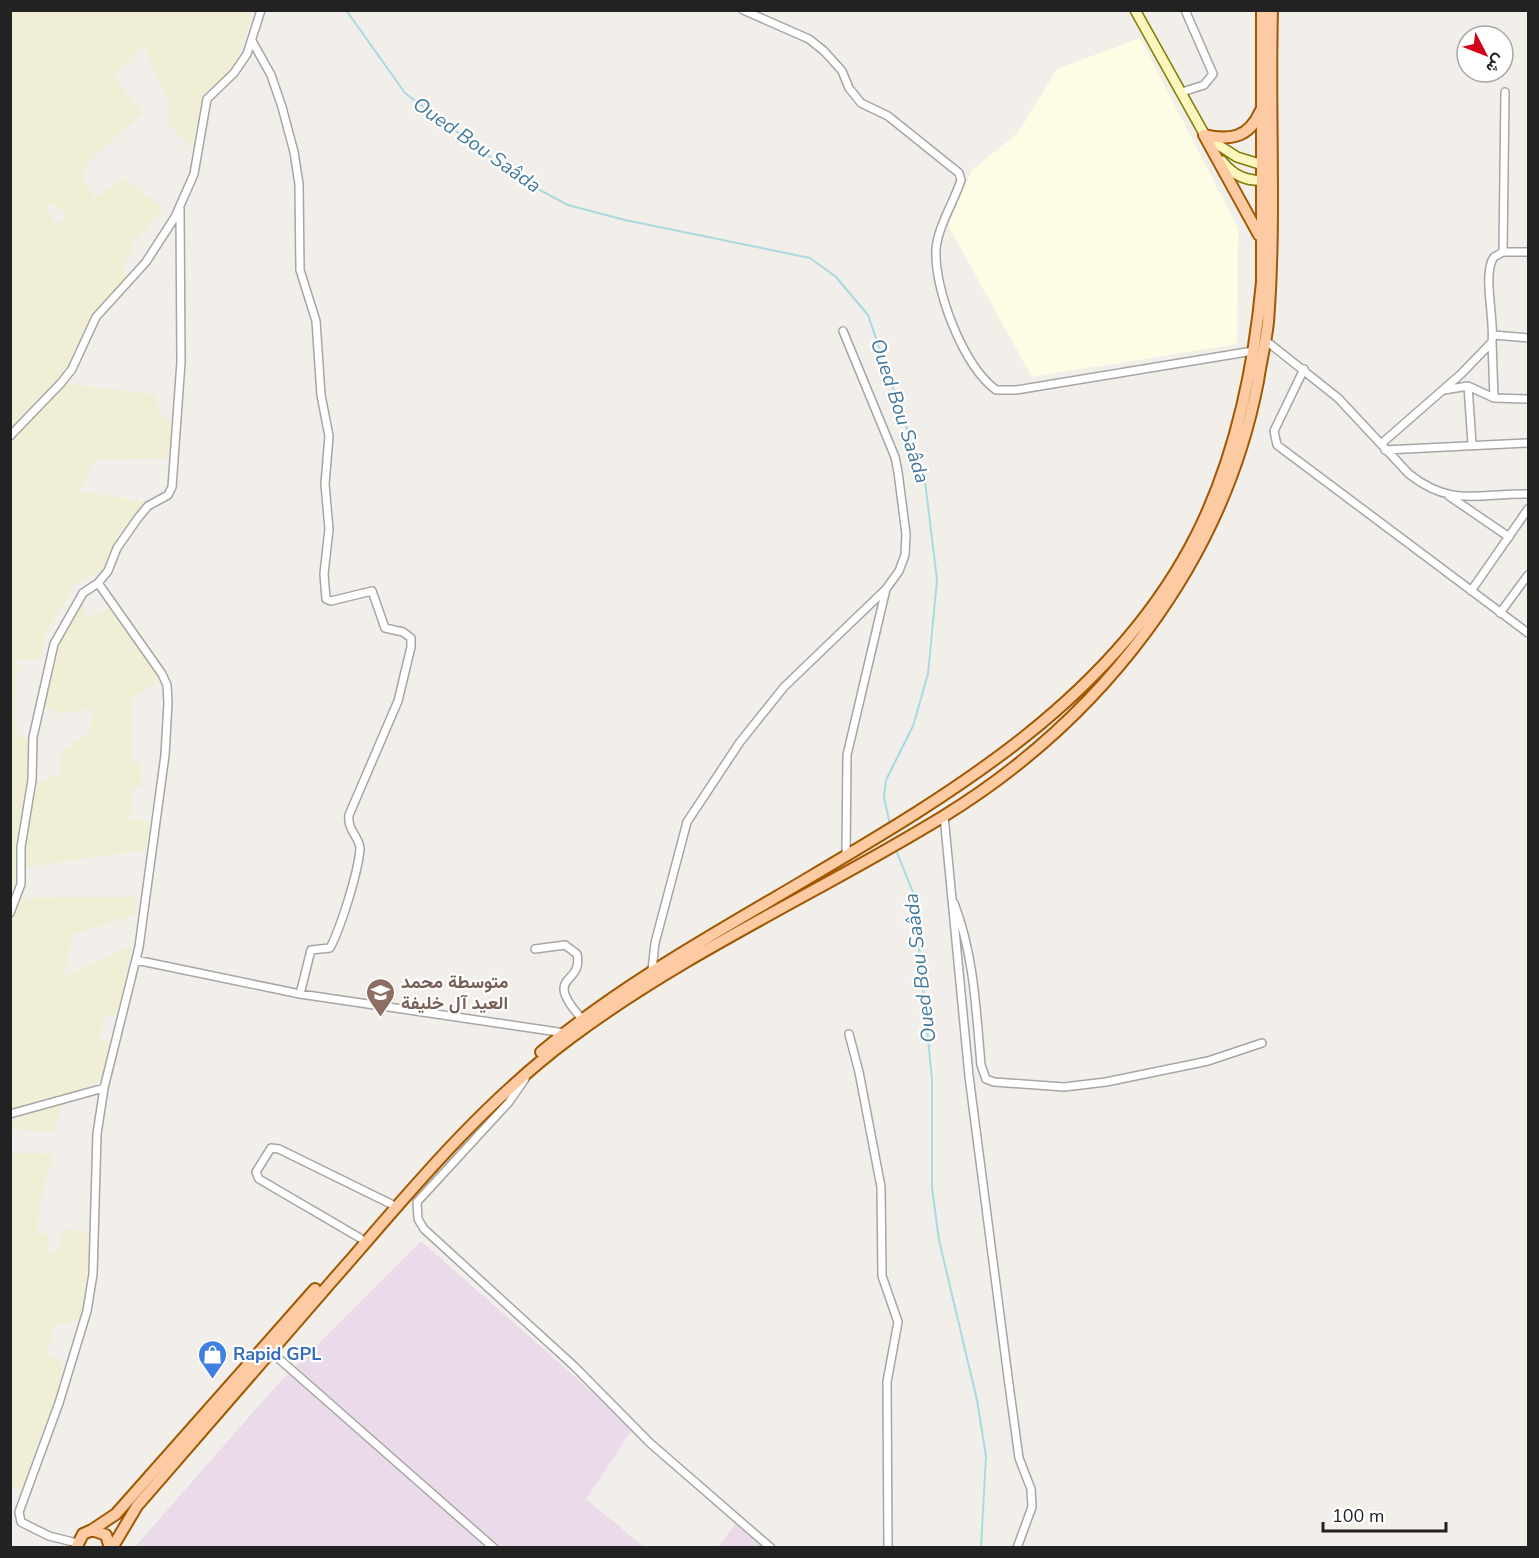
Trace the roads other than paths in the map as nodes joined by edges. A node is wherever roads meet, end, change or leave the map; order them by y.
1 (261, 10) edge
2 (743, 10) edge
3 (1136, 10) edge
4 (1185, 10) edge
5 (1262, 10) edge
6 (1272, 10) edge
7 (252, 41) junction
8 (1182, 92) junction
9 (1505, 92) dead end
10 (1260, 112) junction
11 (1204, 135) junction
12 (1267, 173) junction
13 (180, 209) junction
14 (1261, 242) junction
15 (1503, 252) junction
16 (1528, 252) edge
17 (843, 331) dead end
18 (1528, 338) edge
19 (1493, 339) junction
20 (1265, 340) junction
21 (1253, 351) junction
22 (1304, 369) junction
23 (1468, 386) junction
24 (1442, 390) junction
25 (1494, 398) junction
26 (1528, 399) edge
27 (10, 435) edge
28 (1472, 444) junction
29 (1528, 444) edge
30 (1383, 447) junction
31 (1528, 494) edge
32 (1449, 496) junction
33 (1528, 509) edge
34 (1509, 537) junction
35 (1528, 575) edge
36 (98, 583) junction
37 (886, 589) junction
38 (1471, 591) junction
39 (1500, 613) junction
40 (1528, 633) edge
41 (944, 816) junction
42 (846, 856) junction
43 (951, 894) junction
44 (10, 913) edge
45 (535, 949) dead end
46 (136, 960) junction
47 (652, 970) junction
48 (300, 994) junction
49 (582, 1019) junction
50 (568, 1034) junction
51 (849, 1034) dead end
52 (1262, 1043) dead end
53 (532, 1068) junction
54 (104, 1088) junction
55 (10, 1114) edge
56 (391, 1203) junction
57 (360, 1238) junction
58 (268, 1348) junction
59 (93, 1530) junction
60 (76, 1545) edge
61 (111, 1547) edge
62 (494, 1548) edge
63 (771, 1548) edge
64 (888, 1548) edge
65 (1017, 1548) edge

1 - 7 street
2 - 21 street
3 - 8 main road
4 - 8 street
5 - 10 main road
6 - 12 main road
7 - 13 street
7 - 48 street
8 - 11 main road
9 - 15 street
10 - 11 main road
10 - 12 main road
11 - 12 main road
11 - 12 main road
11 - 14 main road
12 - 14 main road
12 - 20 main road
13 - 27 street
13 - 36 street
14 - 21 main road
15 - 16 street
15 - 19 street
17 - 37 street
18 - 19 street
19 - 24 street
19 - 25 street
20 - 22 street
20 - 41 main road
21 - 42 main road
22 - 30 street
22 - 38 street
23 - 24 street
23 - 25 street
23 - 28 street
24 - 30 street
25 - 26 street
28 - 29 street
28 - 30 street
30 - 32 street
31 - 32 street
32 - 34 street
33 - 34 street
34 - 38 street
35 - 39 street
36 - 44 street
36 - 46 street
37 - 42 street
37 - 47 street
38 - 39 street
39 - 40 street
41 - 43 street
41 - 50 main road
42 - 47 main road
43 - 52 street
43 - 65 street
45 - 49 street
46 - 48 street
46 - 54 street
47 - 49 main road
48 - 50 street
49 - 50 main road
50 - 53 main road
50 - 56 main road
51 - 64 street
53 - 58 main road
53 - 63 street
54 - 55 street
54 - 60 street
56 - 57 main road
56 - 57 street
57 - 58 main road
58 - 59 main road
58 - 61 main road
58 - 62 street
59 - 60 main road
59 - 61 main road

